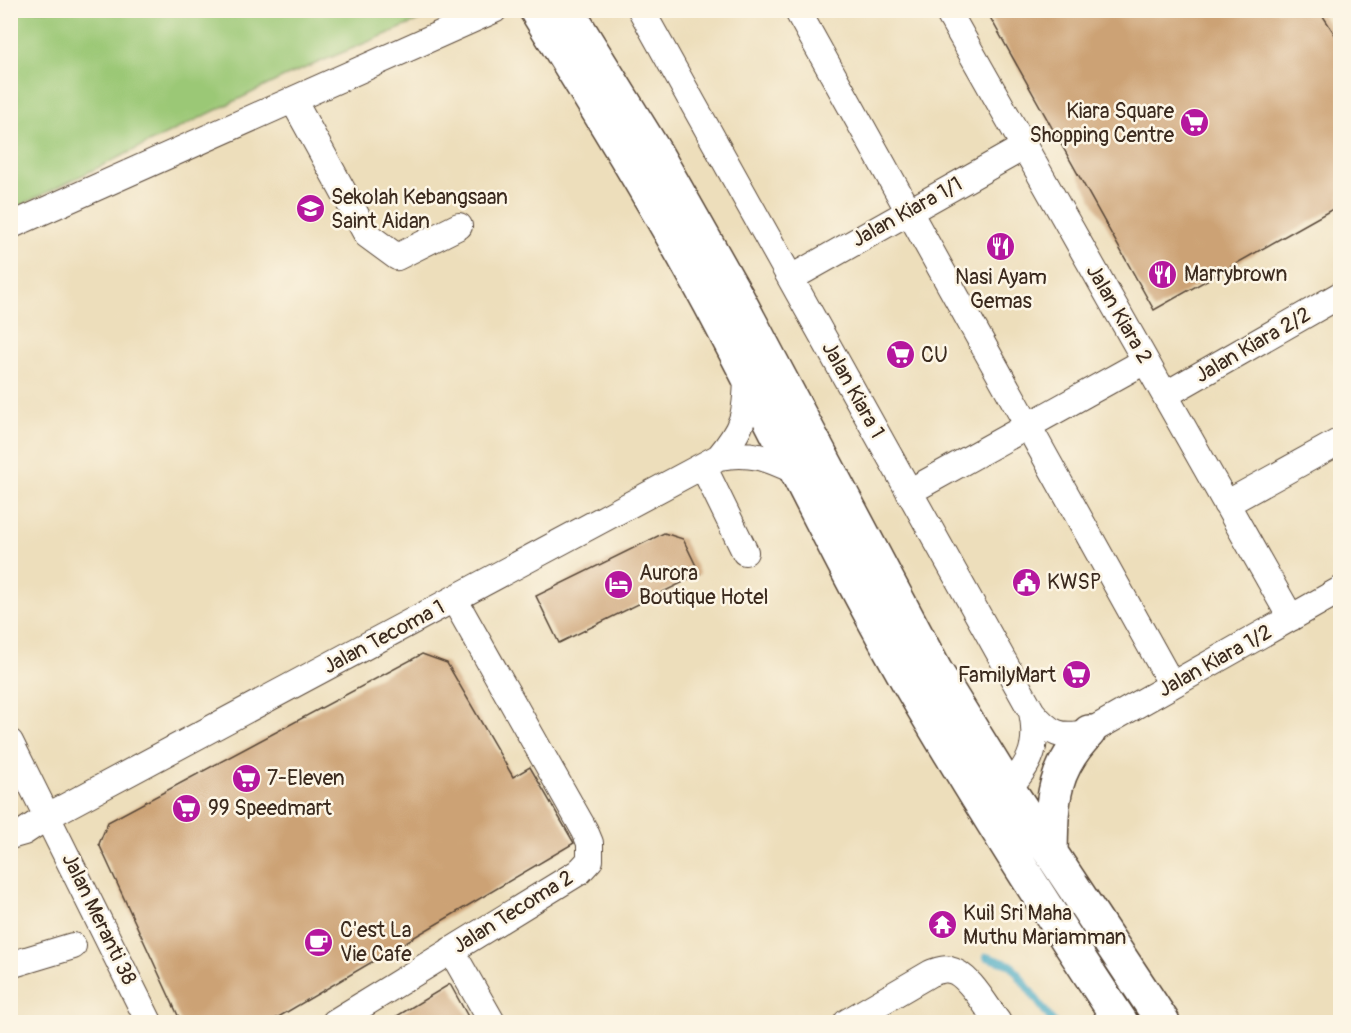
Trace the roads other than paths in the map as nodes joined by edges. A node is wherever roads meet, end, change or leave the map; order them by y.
1 (494, 10) edge
2 (536, 10) edge
3 (567, 10) edge
4 (641, 10) edge
5 (797, 10) edge
6 (946, 10) edge
7 (293, 100) junction
8 (1024, 147) junction
9 (909, 211) junction
10 (10, 226) edge
11 (459, 226) dead end
12 (790, 278) junction
13 (1341, 295) edge
14 (1145, 361) junction
15 (747, 378) junction
16 (1164, 395) junction
17 (1028, 426) junction
18 (1341, 441) edge
19 (711, 462) junction
20 (795, 471) junction
21 (909, 492) junction
22 (1226, 504) junction
23 (745, 552) dead end
24 (1341, 590) edge
25 (454, 599) junction
26 (1291, 618) junction
27 (1172, 685) junction
28 (1032, 712) junction
29 (1089, 732) junction
30 (10, 742) edge
31 (17, 766) edge
32 (1008, 788) junction
33 (987, 812) junction
34 (48, 816) junction
35 (10, 836) edge
36 (1051, 853) junction
37 (73, 946) dead end
38 (451, 950) junction
39 (10, 965) edge
40 (149, 1023) edge
41 (335, 1023) edge
42 (492, 1023) edge
43 (847, 1023) edge
44 (998, 1023) edge
45 (1121, 1023) edge
46 (1163, 1023) edge

1 - 7 street
2 - 15 main road
3 - 32 main road
4 - 12 street, Jalan Kiara 1
5 - 9 street
6 - 8 street, Jalan Kiara 2
7 - 10 street
7 - 11 street
8 - 9 street, Jalan Kiara 1/1
8 - 14 street, Jalan Kiara 2
9 - 12 street, Jalan Kiara 1/1
9 - 17 street
12 - 21 street, Jalan Kiara 1
13 - 16 street, Jalan Kiara 2/2
14 - 16 street, Jalan Kiara 2
14 - 17 street
15 - 19 street
15 - 20 main road
16 - 22 street, Jalan Kiara 2
17 - 21 street
17 - 27 street
18 - 22 street
19 - 20 street
19 - 23 street
19 - 25 street, Jalan Tecoma 1
20 - 33 main road
21 - 28 street, Jalan Kiara 1
22 - 26 street, Jalan Kiara 2
24 - 26 street, Jalan Kiara 1/2
25 - 34 street, Jalan Tecoma 1
25 - 38 street, Jalan Tecoma 2
26 - 27 street, Jalan Kiara 1/2
27 - 29 street, Jalan Kiara 1/2
28 - 29 street, Jalan Kiara 1
28 - 32 street
29 - 36 main road
30 - 31 street, Jalan Meranti 38
31 - 34 street, Jalan Meranti 38
32 - 33 street
32 - 36 main road
33 - 45 main road
34 - 35 street, Jalan Tecoma 1
34 - 40 street, Jalan Meranti 38
36 - 46 main road
37 - 39 street
38 - 41 street, Jalan Tecoma 2
38 - 42 street
43 - 44 street

